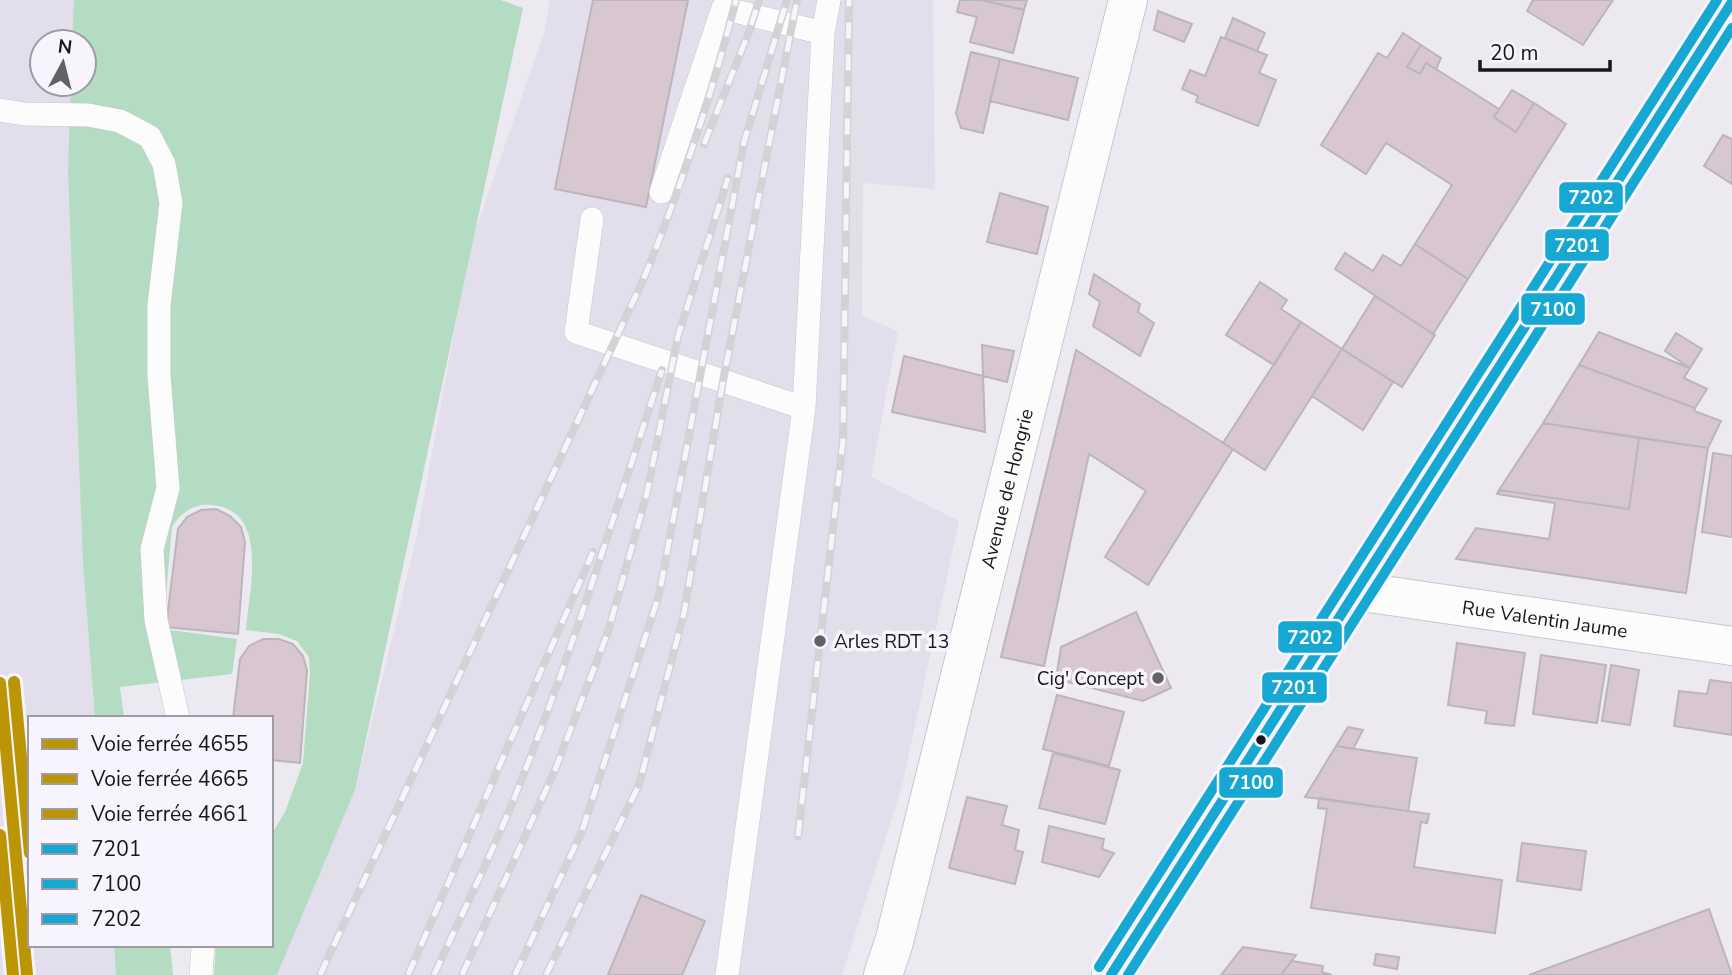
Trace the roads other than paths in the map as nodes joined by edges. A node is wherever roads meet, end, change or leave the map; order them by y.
1 (829, 0) edge
2 (1128, 0) edge
3 (1732, 2) edge
4 (823, 33) junction
5 (0, 110) edge
6 (661, 192) dead end
7 (592, 219) dead end
8 (804, 408) junction
9 (1356, 591) junction
10 (1732, 646) edge
11 (178, 716) edge
12 (203, 947) edge
13 (201, 975) edge
14 (727, 975) edge
15 (883, 975) edge
16 (1111, 975) edge

1 - 4 lane
2 - 15 street, Avenue de Hongrie
3 - 9 street
4 - 6 lane
4 - 8 lane
5 - 11 lane
7 - 8 lane
8 - 14 lane
9 - 10 street, Rue Valentin Jaume
9 - 16 street
12 - 13 lane

